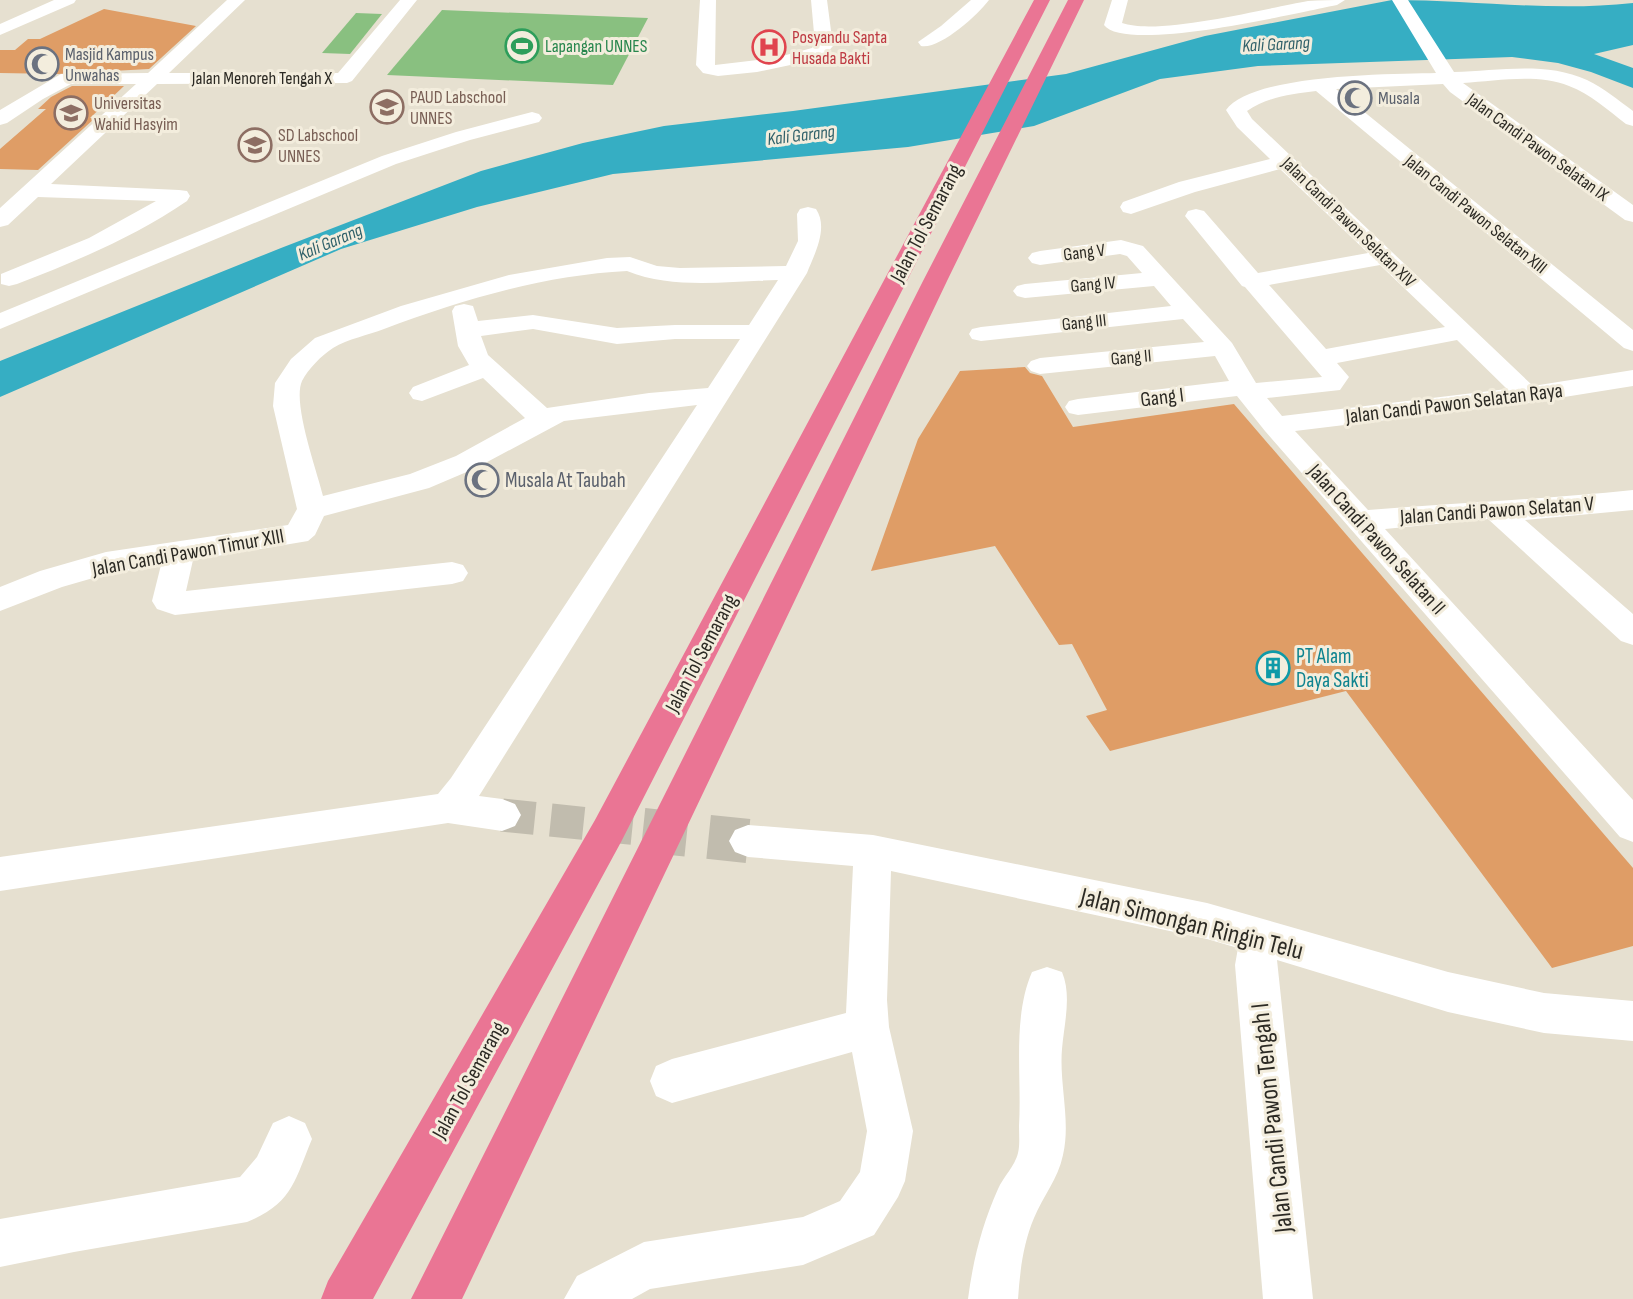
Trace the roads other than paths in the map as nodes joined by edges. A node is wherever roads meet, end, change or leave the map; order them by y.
1 (68, 0) edge
2 (237, 0) edge
3 (409, 0) edge
4 (708, 0) edge
5 (819, 0) edge
6 (981, 0) edge
7 (1042, 0) edge
8 (1076, 0) edge
9 (1119, 0) edge
10 (1337, 0) edge
11 (1400, 0) edge
12 (1300, 3) edge
13 (0, 30) edge
14 (927, 42) dead end
15 (1447, 77) junction
16 (151, 78) junction
17 (1320, 85) junction
18 (10, 89) dead end
19 (42, 91) junction
20 (532, 118) dead end
21 (0, 119) edge
22 (1633, 120) edge
23 (1286, 161) junction
24 (33, 190) junction
25 (1131, 207) dead end
26 (808, 214) dead end
27 (1633, 215) edge
28 (1196, 216) dead end
29 (0, 220) edge
30 (1128, 247) joint
31 (1384, 257) junction
32 (1040, 258) dead end
33 (795, 273) junction
34 (1160, 278) junction
35 (9, 279) dead end
36 (1250, 280) junction
37 (1025, 291) dead end
38 (1188, 311) junction
39 (0, 322) edge
40 (1463, 331) junction
41 (757, 332) junction
42 (981, 334) dead end
43 (1633, 343) edge
44 (1223, 348) junction
45 (1321, 358) junction
46 (1040, 366) dead end
47 (485, 368) junction
48 (1633, 378) edge
49 (1247, 389) junction
50 (422, 393) dead end
51 (717, 395) junction
52 (1527, 395) junction
53 (1078, 407) dead end
54 (543, 419) junction
55 (1275, 425) junction
56 (1633, 500) edge
57 (312, 508) junction
58 (1495, 509) junction
59 (1360, 520) junction
60 (180, 551) junction
61 (452, 573) dead end
62 (0, 600) edge
63 (1633, 633) edge
64 (448, 808) junction
65 (1626, 810) edge
66 (502, 815) tunnel mouth
67 (748, 841) tunnel mouth
68 (873, 851) junction
69 (0, 874) edge
70 (1260, 938) junction
71 (1047, 986) dead end
72 (1633, 1021) edge
73 (867, 1027) junction
74 (672, 1081) dead end
75 (289, 1139) dead end
76 (0, 1243) edge
77 (346, 1299) edge
78 (436, 1299) edge
79 (589, 1299) edge
80 (993, 1299) edge
81 (1288, 1299) edge

1 - 13 street
2 - 16 street, Jalan Menoreh Tengah X
3 - 16 street, Jalan Menoreh Tengah X
4 - 5 street
6 - 14 street
7 - 77 highway, Jalan Tol Semarang
8 - 78 highway, Jalan Tol Semarang
9 - 12 street
10 - 12 street
11 - 15 street, Jalan Candi Pawon Selatan IX
15 - 17 street
15 - 22 street
15 - 27 street, Jalan Candi Pawon Selatan IX
16 - 19 street, Jalan Menoreh Tengah X
16 - 24 street, Jalan Menoreh Tengah X
17 - 23 street, Jalan Candi Pawon Selatan XIV
17 - 43 street, Jalan Candi Pawon Selatan XIII
18 - 19 street
19 - 21 street
20 - 39 street
23 - 25 street
23 - 31 street, Jalan Candi Pawon Selatan XIV
24 - 29 street, Jalan Menoreh Tengah X
24 - 35 street
26 - 33 street
28 - 36 street
30 - 32 street, Gang V
30 - 34 street, Jalan Candi Pawon Selatan II
31 - 36 street
31 - 40 street, Jalan Candi Pawon Selatan XIV
33 - 41 street
33 - 57 street
34 - 37 street, Gang IV
34 - 38 street, Jalan Candi Pawon Selatan II
36 - 45 street
38 - 42 street, Gang III
38 - 44 street, Jalan Candi Pawon Selatan II
40 - 45 street
40 - 52 street, Jalan Candi Pawon Selatan XIV
41 - 47 street
41 - 51 street
44 - 46 street, Gang II
44 - 49 street, Jalan Candi Pawon Selatan II
45 - 49 street, Gang I
47 - 50 street
47 - 54 street
48 - 52 street, Jalan Candi Pawon Selatan Raya
49 - 53 street, Gang I
49 - 55 street, Jalan Candi Pawon Selatan II
51 - 54 street
51 - 64 street
52 - 55 street, Jalan Candi Pawon Selatan Raya
54 - 57 street
55 - 59 street, Jalan Candi Pawon Selatan II
56 - 58 street, Jalan Candi Pawon Selatan V
57 - 60 street, Jalan Candi Pawon Timur XIII
58 - 59 street, Jalan Candi Pawon Selatan V
58 - 63 street
59 - 65 street, Jalan Candi Pawon Selatan II
60 - 61 street
60 - 62 street, Jalan Candi Pawon Timur XIII
64 - 66 street
64 - 69 street
67 - 68 street, Jalan Simongan Ringin Telu
68 - 70 street, Jalan Simongan Ringin Telu
68 - 73 street
70 - 72 street, Jalan Simongan Ringin Telu
70 - 81 street, Jalan Candi Pawon Tengah I
71 - 80 street
73 - 74 street
73 - 79 street
75 - 76 street

